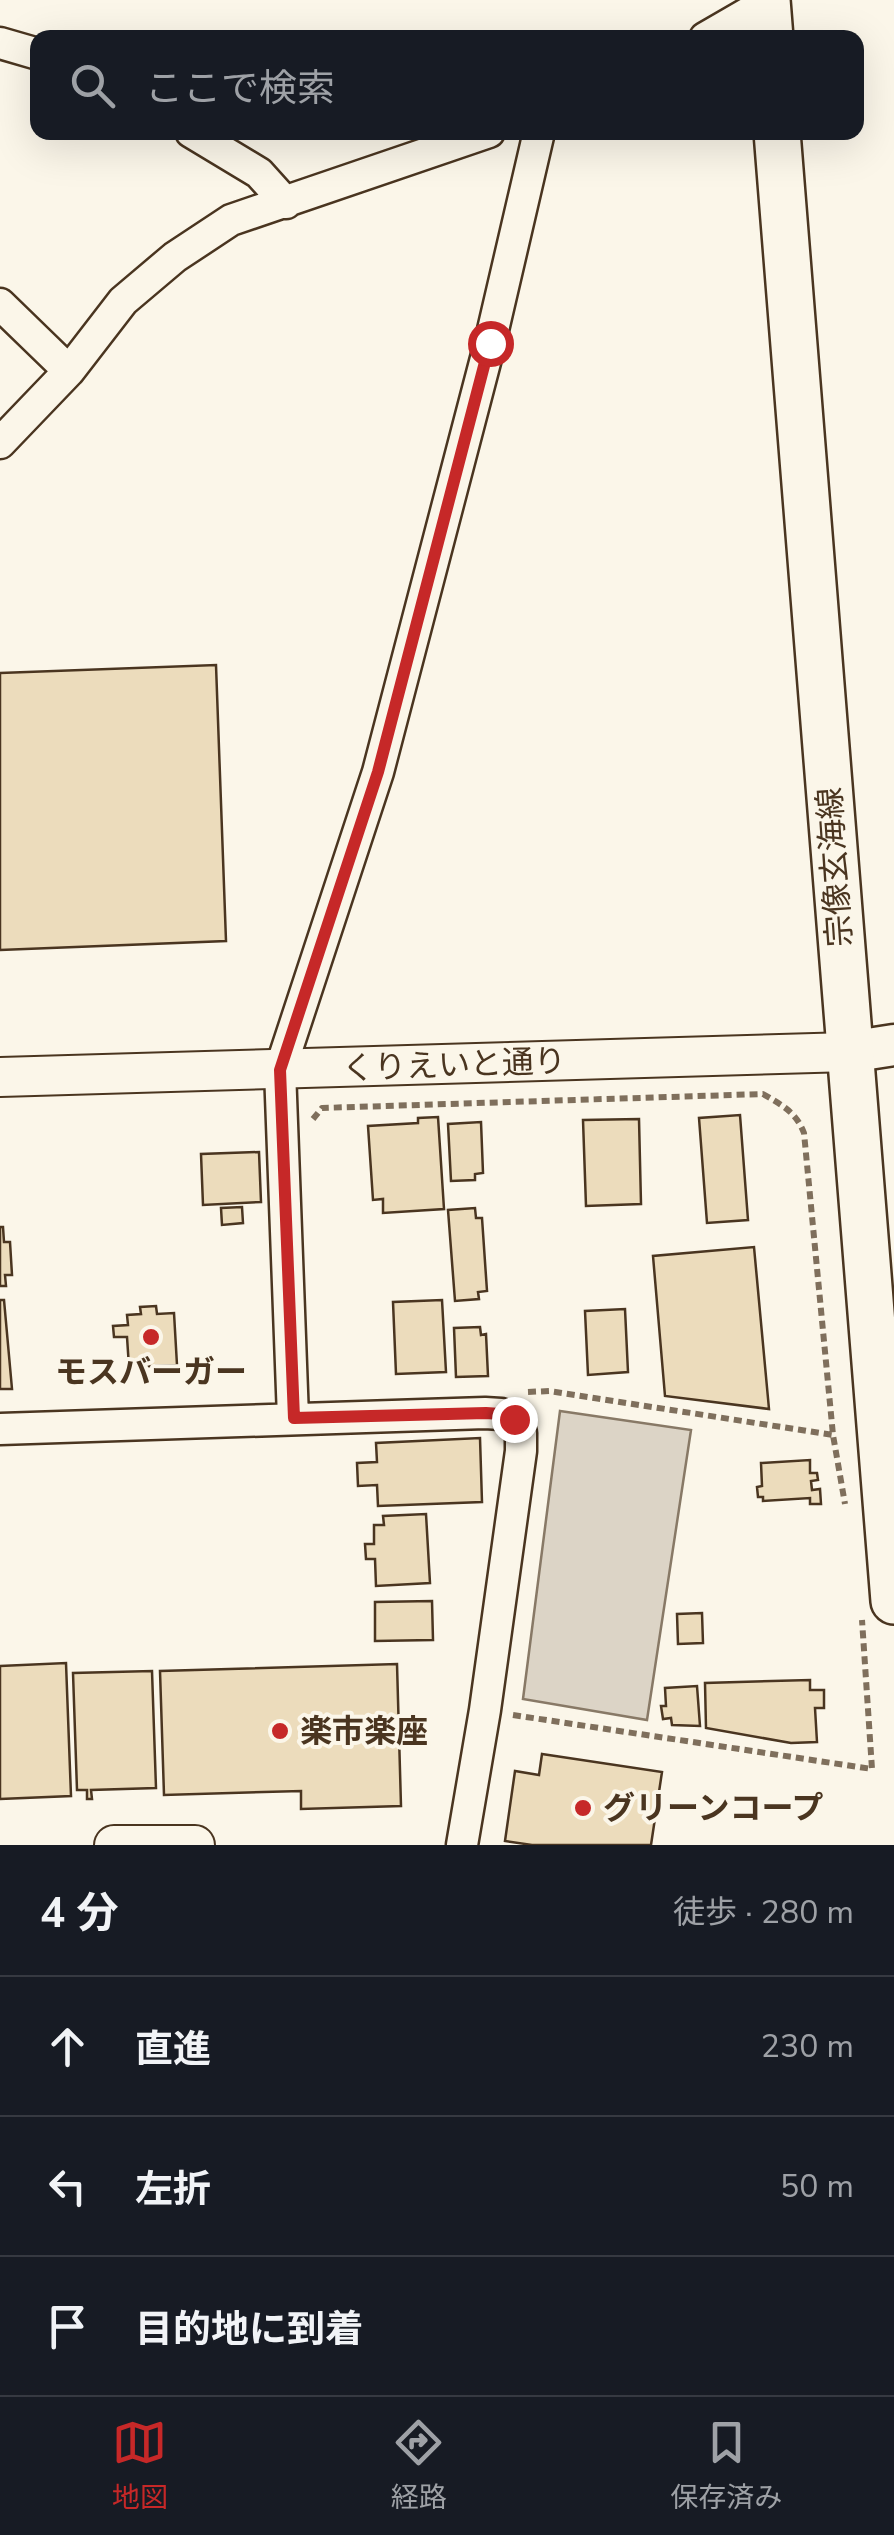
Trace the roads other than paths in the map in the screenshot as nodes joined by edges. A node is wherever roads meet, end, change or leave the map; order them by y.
1 (768, 13) edge
2 (725, 30) edge
3 (0, 43) edge
4 (30, 52) edge
5 (204, 140) edge
6 (466, 140) edge
7 (537, 140) edge
8 (779, 140) edge
9 (286, 202) junction
10 (0, 304) edge
11 (69, 372) junction
12 (0, 444) edge
13 (894, 1045) edge
14 (849, 1052) junction
15 (280, 1070) junction
16 (0, 1077) edge
17 (294, 1418) junction
18 (0, 1429) edge
19 (878, 1606) edge
20 (114, 1845) edge
21 (195, 1845) edge
22 (462, 1845) edge

1 - 2 street
3 - 4 street
5 - 9 street
6 - 9 street
7 - 15 street
8 - 14 main road, 宗像玄海線
9 - 11 street
10 - 11 street
11 - 12 street
13 - 14 main road
14 - 15 street, くりえいと通り
14 - 19 main road, 宗像玄海線
15 - 16 street, くりえいと通り
15 - 17 street
17 - 18 street
17 - 22 street
20 - 21 street

